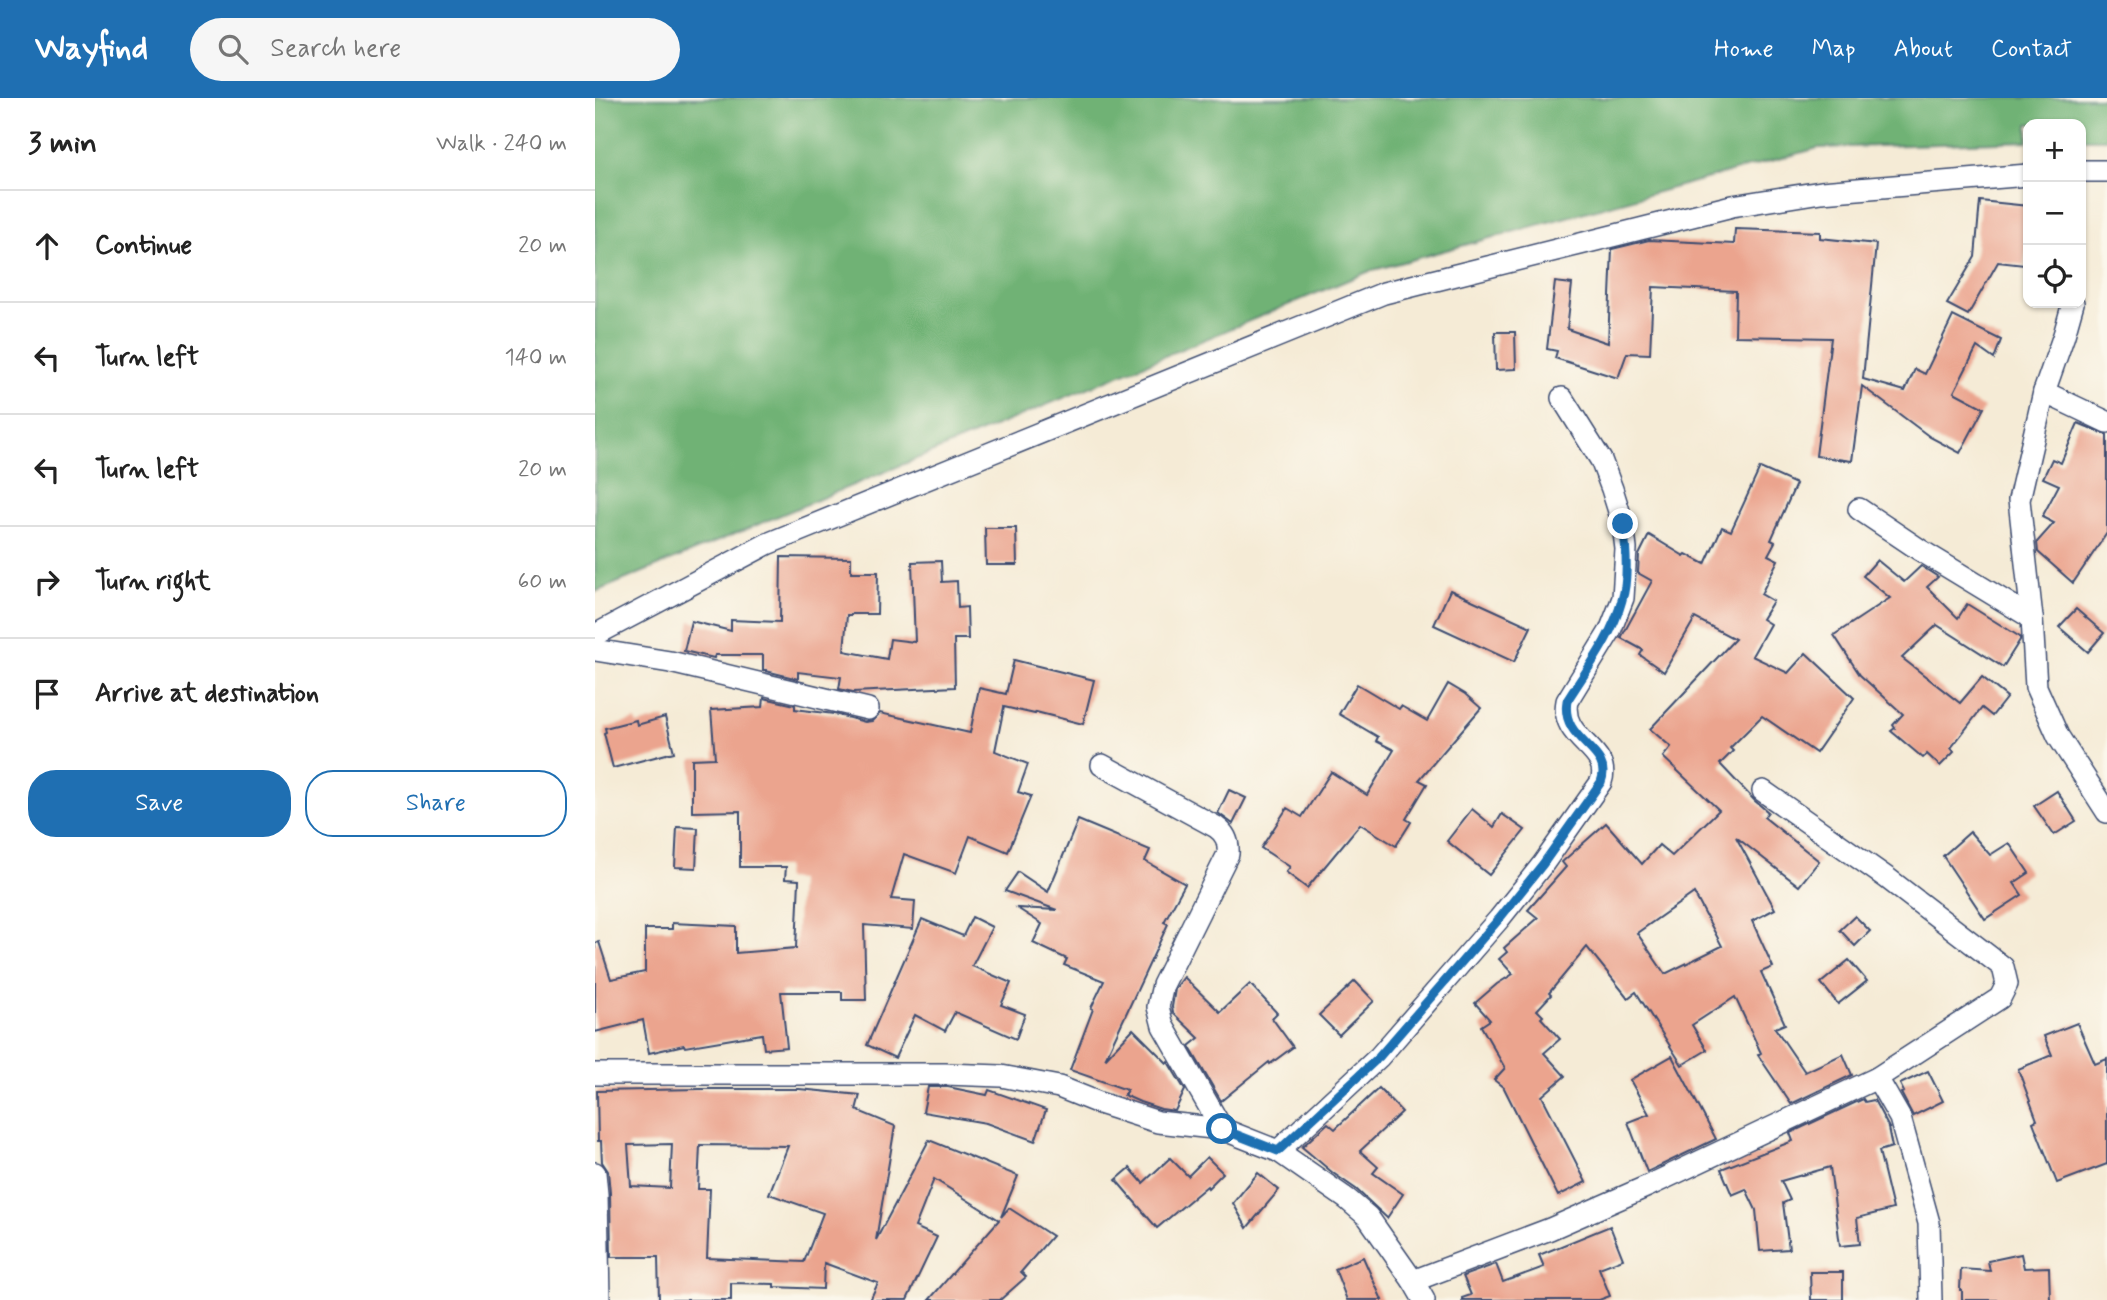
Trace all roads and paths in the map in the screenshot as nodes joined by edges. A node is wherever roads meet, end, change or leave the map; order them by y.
1 (2107, 171) edge
2 (2086, 172) edge
3 (2023, 175) edge
4 (2072, 308) edge
5 (2044, 392) junction
6 (1562, 398) dead end
7 (2107, 422) edge
8 (1859, 509) dead end
9 (2032, 618) junction
10 (595, 635) edge
11 (595, 650) edge
12 (868, 709) dead end
13 (1102, 765) dead end
14 (1763, 791) dead end
15 (2107, 811) edge
16 (595, 1074) edge
17 (1877, 1078) junction
18 (1222, 1129) junction
19 (1278, 1151) junction
20 (595, 1173) edge
21 (1413, 1281) junction
22 (599, 1300) edge
23 (1424, 1300) edge
24 (1931, 1300) edge

1 - 2 street
3 - 10 street
4 - 5 street
5 - 7 street
5 - 9 street
6 - 19 street
8 - 9 street
9 - 15 street
11 - 12 street
13 - 18 street
14 - 17 street
16 - 18 street
17 - 21 street
17 - 24 street
18 - 19 street
19 - 21 street
20 - 22 street
21 - 23 street

